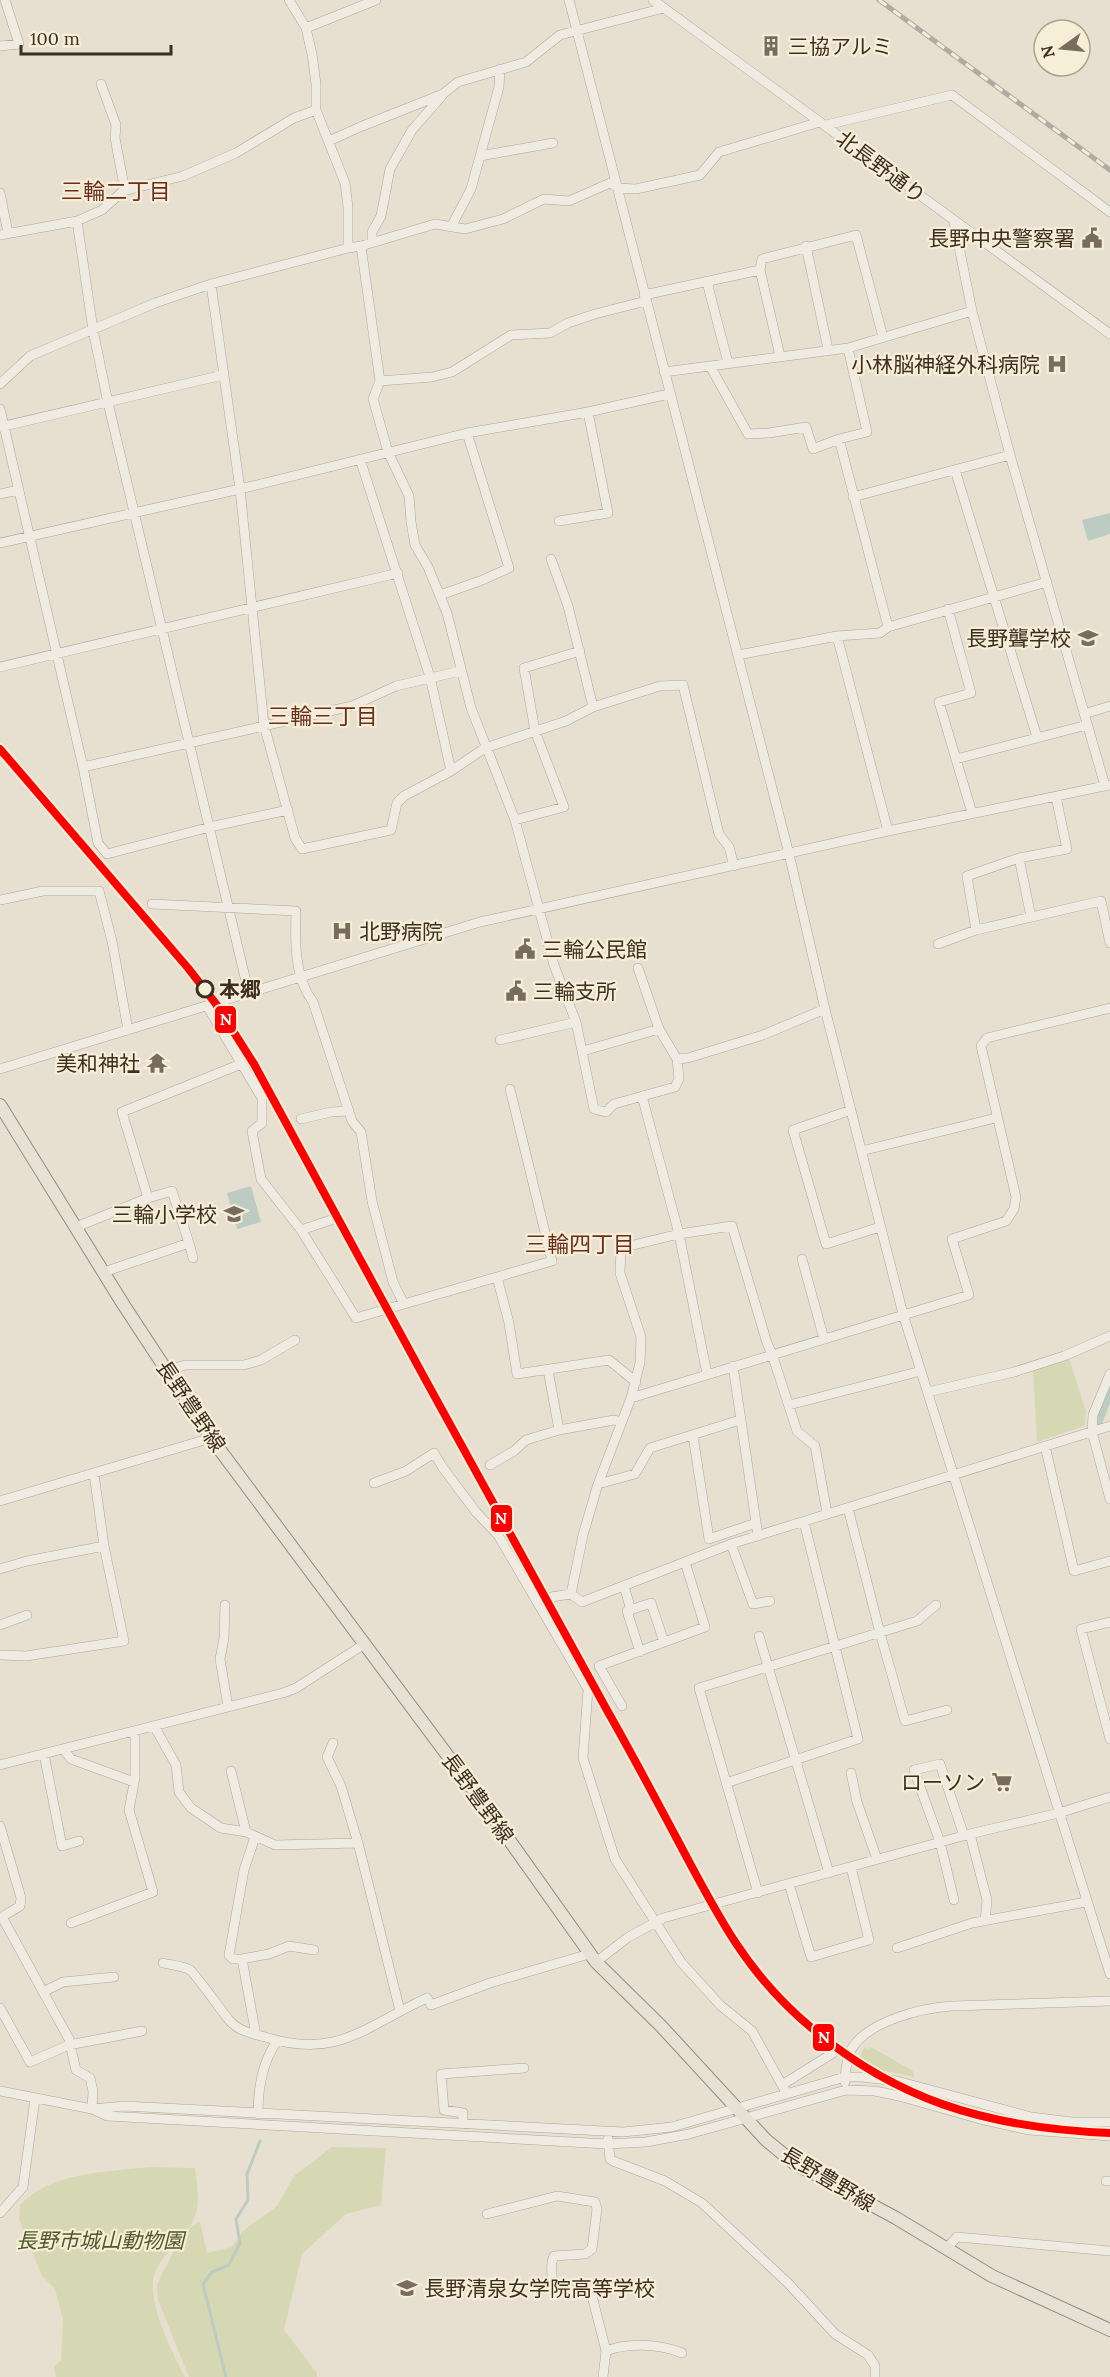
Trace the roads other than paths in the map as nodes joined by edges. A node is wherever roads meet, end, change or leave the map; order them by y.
1 (5, 0) edge
2 (289, 0) edge
3 (376, 0) edge
4 (569, 0) edge
5 (653, 0) edge
6 (664, 8) junction
7 (306, 28) junction
8 (578, 30) junction
9 (0, 46) edge
10 (500, 69) junction
11 (101, 84) dead end
12 (443, 94) junction
13 (316, 110) junction
14 (823, 124) junction
15 (329, 141) junction
16 (553, 142) dead end
17 (480, 156) junction
18 (619, 188) junction
19 (125, 190) junction
20 (0, 193) edge
21 (1110, 212) edge
22 (77, 222) junction
23 (954, 222) junction
24 (451, 227) junction
25 (4, 234) edge
26 (372, 243) junction
27 (361, 246) junction
28 (806, 246) junction
29 (348, 248) junction
30 (760, 270) junction
31 (707, 282) junction
32 (211, 285) junction
33 (645, 298) junction
34 (972, 311) junction
35 (93, 330) junction
36 (1110, 334) edge
37 (883, 337) junction
38 (848, 348) junction
39 (828, 350) junction
40 (780, 356) junction
41 (728, 363) junction
42 (710, 366) junction
43 (664, 372) junction
44 (223, 375) junction
45 (380, 381) junction
46 (0, 384) edge
47 (669, 394) junction
48 (108, 402) junction
49 (0, 409) edge
50 (588, 412) junction
51 (1, 427) edge
52 (467, 434) junction
53 (839, 439) junction
54 (388, 452) junction
55 (1010, 455) junction
56 (360, 459) junction
57 (955, 470) junction
58 (240, 489) junction
59 (18, 490) junction
60 (0, 494) edge
61 (853, 497) junction
62 (135, 512) junction
63 (559, 521) dead end
64 (30, 536) junction
65 (0, 543) edge
66 (552, 559) dead end
67 (398, 573) junction
68 (1047, 582) junction
69 (440, 595) junction
70 (994, 596) junction
71 (251, 607) junction
72 (948, 609) junction
73 (888, 627) junction
74 (162, 628) junction
75 (837, 636) junction
76 (580, 651) junction
77 (57, 653) junction
78 (738, 655) junction
79 (0, 667) edge
80 (460, 671) junction
81 (430, 677) junction
82 (593, 706) junction
83 (1110, 706) edge
84 (1084, 714) junction
85 (264, 725) junction
86 (1087, 725) junction
87 (534, 731) junction
88 (1037, 737) junction
89 (189, 742) junction
90 (485, 748) junction
91 (956, 759) junction
92 (83, 767) junction
93 (451, 771) junction
94 (1107, 785) edge
95 (1056, 797) junction
96 (288, 810) junction
97 (972, 813) junction
98 (514, 820) junction
99 (210, 827) junction
100 (888, 831) junction
101 (789, 854) junction
102 (1019, 858) junction
103 (734, 866) junction
104 (0, 900) edge
105 (152, 904) dead end
106 (538, 908) junction
107 (228, 909) junction
108 (1032, 917) junction
109 (976, 930) junction
110 (938, 944) dead end
111 (1110, 944) edge
112 (638, 968) dead end
113 (302, 978) junction
114 (249, 993) junction
115 (207, 1006) junction
116 (1110, 1008) edge
117 (825, 1009) junction
118 (576, 1022) junction
119 (659, 1029) junction
120 (128, 1030) junction
121 (500, 1040) dead end
122 (583, 1051) junction
123 (677, 1059) junction
124 (241, 1064) junction
125 (0, 1069) edge
126 (510, 1089) dead end
127 (642, 1096) junction
128 (0, 1105) edge
129 (851, 1110) junction
130 (349, 1112) junction
131 (996, 1118) junction
132 (301, 1119) dead end
133 (861, 1151) junction
134 (148, 1198) junction
135 (331, 1220) dead end
136 (76, 1227) junction
137 (880, 1227) junction
138 (301, 1230) junction
139 (679, 1234) junction
140 (189, 1243) junction
141 (193, 1258) dead end
142 (802, 1259) dead end
143 (104, 1272) junction
144 (497, 1277) junction
145 (404, 1304) junction
146 (903, 1314) junction
147 (1110, 1336) edge
148 (824, 1339) junction
149 (295, 1340) dead end
150 (772, 1354) junction
151 (733, 1366) junction
152 (548, 1370) junction
153 (167, 1371) junction
154 (921, 1371) junction
155 (707, 1374) junction
156 (1110, 1374) edge
157 (636, 1382) junction
158 (928, 1392) junction
159 (631, 1398) junction
160 (789, 1405) junction
161 (740, 1420) junction
162 (622, 1422) junction
163 (1110, 1426) edge
164 (559, 1430) junction
165 (1092, 1432) junction
166 (693, 1436) junction
167 (211, 1438) junction
168 (1045, 1446) junction
169 (490, 1465) dead end
170 (94, 1474) junction
171 (953, 1475) junction
172 (374, 1483) dead end
173 (598, 1484) junction
174 (1110, 1499) edge
175 (0, 1501) edge
176 (849, 1508) junction
177 (827, 1513) junction
178 (804, 1522) junction
179 (756, 1523) junction
180 (758, 1536) junction
181 (731, 1544) junction
182 (104, 1546) junction
183 (1110, 1561) edge
184 (685, 1562) junction
185 (0, 1569) edge
186 (624, 1586) junction
187 (571, 1594) junction
188 (770, 1601) dead end
189 (539, 1602) junction
190 (225, 1605) dead end
191 (936, 1605) dead end
192 (631, 1610) junction
193 (27, 1615) dead end
194 (1110, 1622) edge
195 (0, 1625) edge
196 (880, 1634) junction
197 (759, 1636) dead end
198 (664, 1642) junction
199 (363, 1645) junction
200 (836, 1647) junction
201 (640, 1652) junction
202 (0, 1655) edge
203 (769, 1668) junction
204 (622, 1706) dead end
205 (228, 1707) junction
206 (947, 1710) dead end
207 (1106, 1710) edge
208 (154, 1726) junction
209 (135, 1731) junction
210 (1110, 1739) edge
211 (333, 1743) dead end
212 (63, 1749) junction
213 (44, 1754) junction
214 (795, 1759) junction
215 (0, 1765) edge
216 (231, 1771) dead end
217 (851, 1773) dead end
218 (134, 1782) junction
219 (726, 1782) junction
220 (1110, 1797) edge
221 (1059, 1813) junction
222 (0, 1826) edge
223 (251, 1835) junction
224 (967, 1835) junction
225 (79, 1841) dead end
226 (940, 1842) junction
227 (358, 1843) junction
228 (877, 1859) junction
229 (851, 1867) junction
230 (829, 1873) junction
231 (789, 1884) junction
232 (758, 1893) junction
233 (954, 1900) dead end
234 (1086, 1902) junction
235 (1, 1917) edge
236 (985, 1921) junction
237 (654, 1922) junction
238 (71, 1923) dead end
239 (897, 1948) dead end
240 (314, 1950) dead end
241 (592, 1958) junction
242 (242, 1959) junction
243 (163, 1963) dead end
244 (1110, 1974) edge
245 (114, 1977) dead end
246 (43, 1992) junction
247 (1110, 2001) edge
248 (0, 2008) edge
249 (400, 2011) junction
250 (142, 2031) dead end
251 (256, 2035) junction
252 (277, 2041) junction
253 (69, 2045) junction
254 (833, 2052) dead end
255 (524, 2068) dead end
256 (845, 2077) junction
257 (785, 2090) junction
258 (846, 2090) junction
259 (0, 2091) edge
260 (35, 2099) junction
261 (738, 2108) junction
262 (92, 2109) junction
263 (258, 2114) junction
264 (747, 2118) junction
265 (1110, 2122) edge
266 (463, 2124) junction
267 (608, 2131) junction
268 (1110, 2136) edge
269 (608, 2144) junction
270 (0, 2213) edge
271 (488, 2214) dead end
272 (946, 2249) junction
273 (1110, 2251) edge
274 (1110, 2330) edge
275 (606, 2351) junction
276 (682, 2353) dead end
277 (603, 2377) edge
278 (875, 2377) edge

1 - 9 street
2 - 7 street
3 - 7 street
4 - 8 street
5 - 6 street, 北長野通り
6 - 8 street
6 - 14 street, 北長野通り
7 - 13 street
8 - 10 street
8 - 18 street
10 - 12 street
10 - 17 street
11 - 19 street
12 - 15 street
12 - 26 street
13 - 15 street
13 - 19 street
14 - 18 street
14 - 21 street
14 - 23 street, 北長野通り
15 - 29 street
16 - 17 street
17 - 24 street
18 - 24 street
18 - 33 street
19 - 22 street
20 - 25 street
22 - 25 street
22 - 35 street
23 - 34 street
23 - 36 street, 北長野通り
24 - 26 street
26 - 27 street
27 - 29 street
27 - 45 street
28 - 30 street
28 - 37 street
28 - 39 street
29 - 32 street
30 - 31 street
30 - 40 street
31 - 33 street
31 - 41 street
32 - 35 street
32 - 44 street
33 - 43 street
33 - 45 street
34 - 37 street
34 - 55 street
35 - 46 street
35 - 48 street
37 - 38 street
38 - 39 street
38 - 53 street
39 - 40 street
40 - 41 street
41 - 42 street
42 - 43 street
42 - 53 street
43 - 47 street
44 - 48 street
44 - 58 street
45 - 54 street
47 - 50 street
47 - 78 street
48 - 51 street
48 - 62 street
49 - 51 street
50 - 52 street
50 - 63 street
51 - 59 street
52 - 54 street
52 - 69 street
53 - 61 street
54 - 56 street
54 - 69 street
55 - 57 street
55 - 68 street
56 - 58 street
56 - 67 street
57 - 61 street
57 - 70 street
58 - 62 street
58 - 71 street
59 - 60 street
59 - 64 street
61 - 73 street
62 - 64 street
62 - 74 street
64 - 65 street
64 - 77 street
66 - 76 street
67 - 71 street
67 - 81 street
68 - 70 street
68 - 84 street
69 - 80 street
70 - 72 street
70 - 88 street
71 - 74 street
71 - 85 street
72 - 73 street
72 - 91 street
73 - 75 street
74 - 77 street
74 - 89 street
75 - 78 street
75 - 100 street
76 - 82 street
76 - 87 street
77 - 79 street
77 - 92 street
78 - 101 street
80 - 81 street
80 - 90 street
81 - 85 street
81 - 93 street
82 - 87 street
82 - 103 street
83 - 84 street
84 - 86 street
85 - 89 street
85 - 96 street
86 - 88 street
86 - 94 street
87 - 90 street
87 - 98 street
88 - 91 street
89 - 92 street
89 - 99 street
90 - 93 street
90 - 98 street
91 - 97 street
92 - 99 street
93 - 96 street
94 - 95 street
95 - 97 street
95 - 102 street
96 - 99 street
97 - 100 street
98 - 106 street
99 - 107 street
100 - 101 street
101 - 103 street
101 - 117 street
102 - 108 street
102 - 109 street
103 - 106 street
104 - 120 street
105 - 107 street
106 - 113 street
106 - 118 street
107 - 113 street
107 - 114 street
108 - 109 street
108 - 111 street
109 - 110 street
112 - 119 street
113 - 114 street
113 - 130 street
114 - 115 street
115 - 120 street
115 - 124 street
116 - 131 street
117 - 123 street
117 - 129 street
118 - 121 street
118 - 122 street
119 - 122 street
119 - 123 street
120 - 125 street
122 - 127 street
123 - 127 street
124 - 134 street
124 - 138 street
126 - 144 street
127 - 139 street
128 - 136 main road, 長野豊野線
129 - 133 street
129 - 137 street
130 - 132 street
130 - 145 street
131 - 133 street
131 - 146 street
133 - 137 street
134 - 136 street
134 - 140 street
135 - 138 street
136 - 143 main road, 長野豊野線
137 - 146 street
138 - 145 street
139 - 150 street
139 - 155 street
139 - 157 street
140 - 141 street
140 - 143 street
142 - 148 street
143 - 153 main road, 長野豊野線
144 - 145 street
144 - 152 street
146 - 148 street
146 - 154 street
147 - 158 street
148 - 150 street
149 - 153 street
150 - 151 street
150 - 160 street
151 - 155 street
151 - 161 street
152 - 157 street
152 - 164 street
153 - 167 main road, 長野豊野線
154 - 158 street
154 - 160 street
155 - 159 street
156 - 165 street
157 - 159 street
158 - 171 street
159 - 162 street
160 - 177 street
161 - 166 street
161 - 179 street
162 - 164 street
162 - 173 street
163 - 165 street
164 - 169 street
165 - 168 street
165 - 174 street
166 - 173 street
166 - 179 street
167 - 170 street
167 - 199 main road, 長野豊野線
168 - 171 street
168 - 183 street
170 - 175 street
170 - 182 street
171 - 176 street
171 - 221 street
172 - 189 street
173 - 187 street
176 - 177 street
176 - 196 street
177 - 178 street
178 - 180 street
178 - 200 street
179 - 180 street
180 - 181 street
181 - 184 street
181 - 188 street
182 - 185 street
182 - 202 street
184 - 186 street
184 - 198 street
186 - 187 street
186 - 192 street
187 - 189 street
189 - 237 street
190 - 205 street
191 - 196 street
192 - 198 street
192 - 201 street
193 - 195 street
194 - 207 street
196 - 200 street
196 - 206 street
197 - 203 street
198 - 201 street
199 - 205 street
199 - 241 main road, 長野豊野線
200 - 203 street
200 - 214 street
201 - 204 street
203 - 214 street
203 - 219 street
205 - 208 street
207 - 210 street
208 - 209 street
208 - 223 street
209 - 212 street
209 - 218 street
211 - 227 street
212 - 213 street
212 - 218 street
213 - 215 street
213 - 225 street
214 - 219 street
214 - 230 street
216 - 223 street
217 - 228 street
218 - 238 street
219 - 232 street
220 - 221 street
221 - 224 street
221 - 234 street
222 - 235 street
223 - 227 street
223 - 242 street
224 - 226 street
224 - 226 street
224 - 236 street
226 - 228 street
226 - 233 street
227 - 249 street
228 - 229 street
229 - 230 street
229 - 231 street
230 - 231 street
231 - 232 street
232 - 237 street
234 - 236 street
234 - 244 street
235 - 246 street
236 - 239 street
237 - 241 street
237 - 257 street
240 - 242 street
241 - 249 street
241 - 261 main road, 長野豊野線
242 - 251 street
243 - 251 street
245 - 246 street
246 - 253 street
247 - 256 street
248 - 253 street
249 - 252 street
250 - 253 street
251 - 252 street
252 - 263 street
253 - 262 street
254 - 257 street
255 - 266 street
256 - 257 street
256 - 258 street
256 - 265 street
257 - 261 street
258 - 264 street
258 - 268 street
259 - 260 street
260 - 262 street
260 - 270 street
261 - 264 main road, 長野豊野線
261 - 267 street
262 - 263 street
262 - 269 street
263 - 266 street
264 - 269 street
264 - 272 main road, 長野豊野線
266 - 267 street
267 - 269 street
269 - 278 street
271 - 275 street
272 - 273 street
272 - 274 main road, 長野豊野線
275 - 276 street
275 - 277 street

